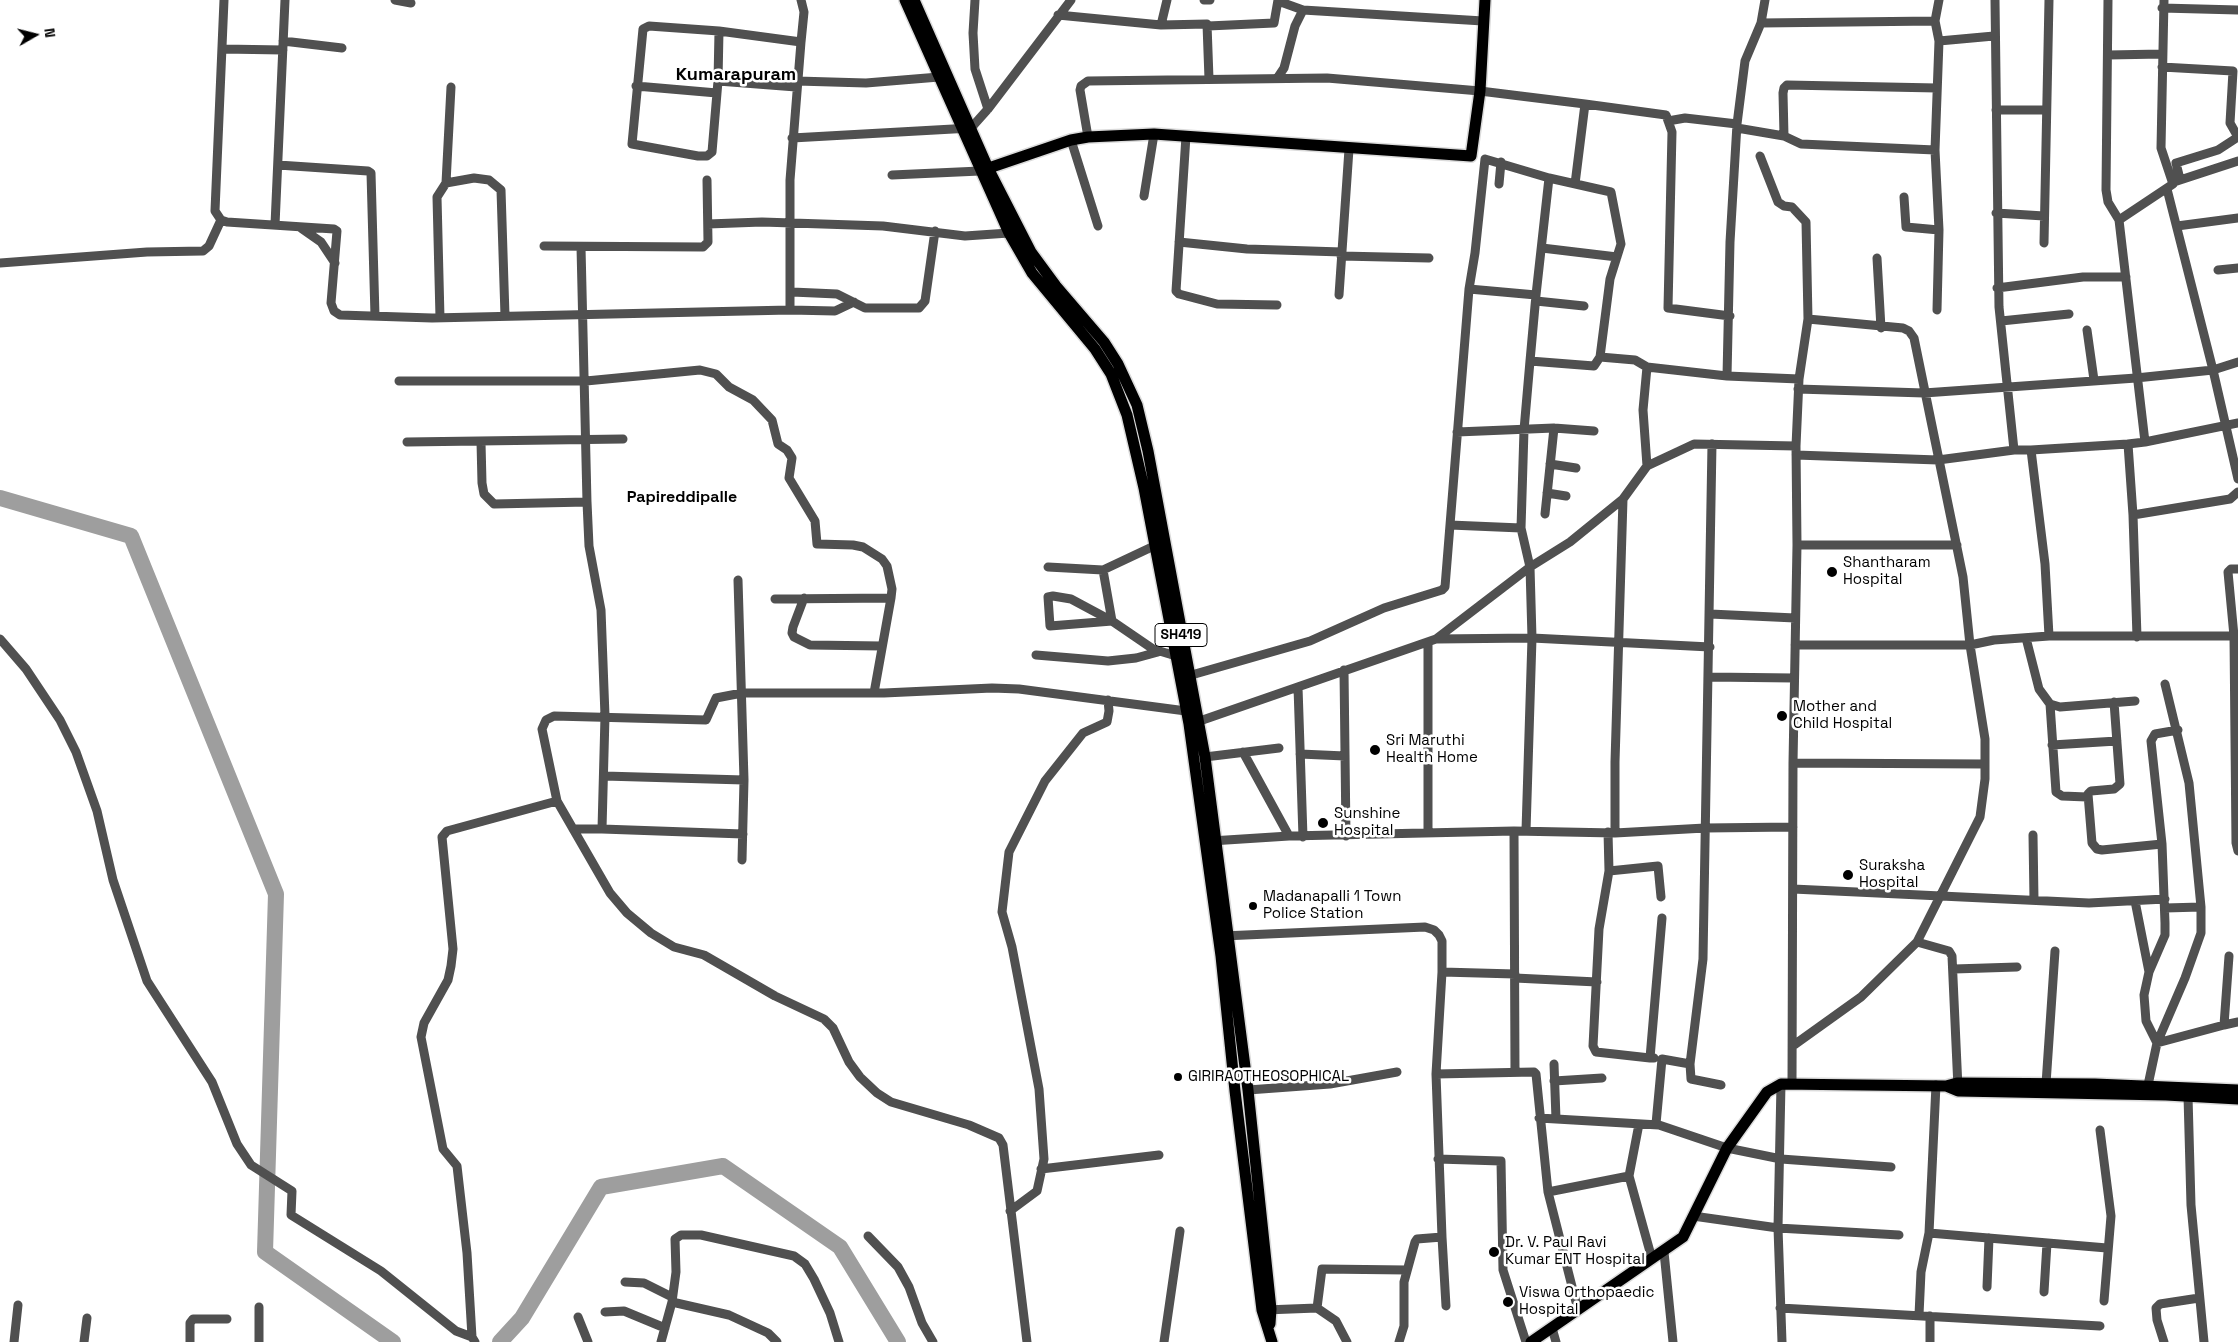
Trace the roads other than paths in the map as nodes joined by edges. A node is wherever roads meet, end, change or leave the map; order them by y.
1 (224, 0) edge
2 (285, 0) edge
3 (395, 0) edge
4 (801, 0) edge
5 (905, 0) edge
6 (914, 0) edge
7 (975, 0) edge
8 (1058, 0) edge
9 (1167, 0) edge
10 (1204, 0) edge
11 (1210, 0) edge
12 (1278, 0) edge
13 (1485, 0) edge
14 (1765, 0) edge
15 (1939, 0) edge
16 (1995, 0) edge
17 (2049, 0) edge
18 (2108, 0) edge
19 (411, 3) dead end
20 (1068, 3) edge
21 (2163, 4) edge
22 (1303, 10) junction
23 (2238, 10) edge
24 (1058, 16) junction
25 (1483, 21) junction
26 (1936, 21) junction
27 (1761, 23) junction
28 (1161, 25) junction
29 (1208, 26) junction
30 (719, 31) junction
31 (1994, 36) junction
32 (1939, 41) junction
33 (800, 42) junction
34 (283, 45) junction
35 (342, 48) dead end
36 (223, 49) junction
37 (2162, 54) junction
38 (2108, 55) junction
39 (2162, 68) junction
40 (938, 77) junction
41 (1278, 77) junction
42 (1209, 79) junction
43 (718, 81) junction
44 (797, 84) junction
45 (636, 86) junction
46 (451, 87) dead end
47 (1937, 88) junction
48 (1480, 91) junction
49 (717, 93) junction
50 (1585, 104) junction
51 (988, 109) junction
52 (1996, 110) junction
53 (2046, 110) junction
54 (1668, 121) junction
55 (1737, 126) junction
56 (966, 129) junction
57 (1154, 134) junction
58 (1186, 136) junction
59 (1784, 136) junction
60 (1088, 137) junction
61 (2238, 137) edge
62 (792, 138) junction
63 (1071, 140) junction
64 (1349, 149) junction
65 (1935, 150) junction
66 (1471, 156) junction
67 (1760, 156) dead end
68 (1485, 159) junction
69 (2238, 161) edge
70 (1501, 162) junction
71 (278, 165) junction
72 (984, 169) junction
73 (892, 175) dead end
74 (1549, 178) junction
75 (707, 180) dead end
76 (446, 182) junction
77 (1499, 184) dead end
78 (1575, 184) junction
79 (2174, 184) junction
80 (1144, 196) dead end
81 (1904, 197) dead end
82 (1996, 213) junction
83 (2044, 216) junction
84 (2238, 218) edge
85 (221, 220) junction
86 (2119, 220) junction
87 (790, 223) junction
88 (708, 224) junction
89 (275, 225) junction
90 (299, 226) junction
91 (1098, 226) dead end
92 (2177, 226) junction
93 (1939, 230) junction
94 (935, 231) junction
95 (1009, 233) junction
96 (1179, 242) junction
97 (2044, 243) dead end
98 (544, 246) dead end
99 (582, 247) junction
100 (1542, 248) junction
101 (1342, 254) junction
102 (1617, 256) junction
103 (1429, 258) dead end
104 (1877, 258) dead end
105 (0, 262) edge
106 (335, 263) junction
107 (2238, 268) edge
108 (2218, 270) dead end
109 (2126, 277) junction
110 (1998, 288) junction
111 (1469, 289) junction
112 (792, 292) junction
113 (1339, 294) dead end
114 (1536, 298) junction
115 (854, 302) junction
116 (1277, 305) dead end
117 (1584, 306) dead end
118 (790, 310) junction
119 (1937, 310) dead end
120 (584, 314) junction
121 (2069, 314) dead end
122 (376, 316) junction
123 (505, 316) junction
124 (1730, 316) junction
125 (440, 318) junction
126 (1808, 319) junction
127 (2000, 321) junction
128 (1881, 328) junction
129 (2087, 330) dead end
130 (1600, 357) junction
131 (1530, 361) junction
132 (2238, 362) edge
133 (1646, 367) junction
134 (2213, 370) junction
135 (1727, 376) junction
136 (2136, 378) junction
137 (1798, 379) junction
138 (2094, 380) junction
139 (399, 381) dead end
140 (586, 381) junction
141 (2008, 388) junction
142 (1798, 389) junction
143 (1924, 392) junction
144 (2238, 423) edge
145 (2226, 425) junction
146 (1554, 428) junction
147 (1524, 430) junction
148 (1594, 431) dead end
149 (1458, 432) junction
150 (623, 439) dead end
151 (587, 441) junction
152 (406, 442) dead end
153 (481, 442) junction
154 (2145, 442) junction
155 (1712, 444) junction
156 (2128, 444) junction
157 (2014, 450) junction
158 (2031, 450) junction
159 (1796, 451) junction
160 (1938, 460) junction
161 (1550, 464) junction
162 (1647, 466) junction
163 (1576, 468) dead end
164 (2238, 480) edge
165 (2238, 492) edge
166 (1547, 493) junction
167 (1566, 496) dead end
168 (1623, 499) junction
169 (587, 502) junction
170 (1545, 514) dead end
171 (2133, 515) junction
172 (1450, 525) junction
173 (1521, 528) junction
174 (1797, 545) junction
175 (1957, 545) junction
176 (1154, 546) junction
177 (1048, 567) dead end
178 (1530, 567) junction
179 (2238, 569) edge
180 (1103, 570) junction
181 (738, 580) dead end
182 (804, 598) junction
183 (891, 598) junction
184 (775, 599) dead end
185 (1710, 614) junction
186 (1795, 618) junction
187 (1112, 622) junction
188 (2049, 636) junction
189 (2236, 636) edge
190 (2137, 637) junction
191 (1532, 638) junction
192 (2026, 638) junction
193 (0, 639) edge
194 (1432, 640) junction
195 (1619, 642) junction
196 (1795, 645) junction
197 (1970, 645) junction
198 (882, 646) junction
199 (1710, 647) junction
200 (1158, 652) junction
201 (1036, 655) dead end
202 (1176, 656) junction
203 (1344, 670) junction
204 (1188, 676) junction
205 (1709, 677) junction
206 (1794, 678) junction
207 (2165, 684) dead end
208 (1298, 687) junction
209 (742, 693) junction
210 (874, 693) junction
211 (1108, 700) junction
212 (2135, 701) dead end
213 (2114, 702) junction
214 (2050, 704) junction
215 (1186, 711) junction
216 (606, 716) junction
217 (1193, 723) junction
218 (2178, 730) junction
219 (2117, 741) junction
220 (2052, 745) junction
221 (1279, 748) dead end
222 (1242, 752) junction
223 (1300, 754) junction
224 (1345, 756) junction
225 (1205, 757) junction
226 (1793, 763) junction
227 (1985, 764) junction
228 (604, 776) junction
229 (744, 780) junction
230 (2087, 797) junction
231 (557, 801) junction
232 (1793, 827) junction
233 (1705, 828) junction
234 (573, 829) junction
235 (602, 829) junction
236 (1514, 831) junction
237 (1526, 831) junction
238 (1612, 832) junction
239 (1428, 833) junction
240 (743, 834) junction
241 (2033, 835) dead end
242 (1289, 836) junction
243 (1346, 836) junction
244 (1302, 837) junction
245 (1217, 840) junction
246 (1204, 842) junction
247 (2162, 844) junction
248 (2238, 851) edge
249 (742, 860) dead end
250 (1609, 871) junction
251 (1793, 889) junction
252 (1940, 896) junction
253 (1662, 897) dead end
254 (2034, 900) junction
255 (2136, 901) junction
256 (2165, 904) junction
257 (2201, 908) junction
258 (1662, 918) dead end
259 (1218, 936) junction
260 (1230, 936) junction
261 (1917, 942) junction
262 (2054, 951) dead end
263 (2229, 956) dead end
264 (2017, 966) dead end
265 (1954, 969) junction
266 (1442, 972) junction
267 (2149, 972) junction
268 (1515, 976) junction
269 (1597, 982) junction
270 (2238, 1022) edge
271 (2224, 1025) junction
272 (2157, 1043) junction
273 (1794, 1046) junction
274 (1650, 1058) junction
275 (1662, 1059) junction
276 (1554, 1064) dead end
277 (1690, 1064) junction
278 (1397, 1072) dead end
279 (1515, 1072) junction
280 (1436, 1074) junction
281 (1602, 1078) dead end
282 (1554, 1081) junction
283 (1787, 1084) junction
284 (2046, 1084) junction
285 (1721, 1085) dead end
286 (2148, 1085) junction
287 (1949, 1086) junction
288 (2096, 1089) junction
289 (1248, 1090) junction
290 (2238, 1090) edge
291 (2188, 1096) junction
292 (2238, 1099) edge
293 (1539, 1118) junction
294 (1556, 1119) junction
295 (1639, 1124) junction
296 (1659, 1125) junction
297 (2100, 1130) dead end
298 (1727, 1148) junction
299 (1159, 1155) dead end
300 (1438, 1159) junction
301 (1781, 1159) junction
302 (1892, 1167) dead end
303 (1041, 1169) junction
304 (1629, 1176) junction
305 (1548, 1192) junction
306 (1010, 1210) junction
307 (1694, 1216) junction
308 (1778, 1228) junction
309 (1180, 1231) dead end
310 (1929, 1233) junction
311 (1899, 1235) dead end
312 (868, 1236) dead end
313 (1442, 1238) junction
314 (1989, 1238) junction
315 (2047, 1243) junction
316 (2107, 1248) junction
317 (1664, 1252) junction
318 (1652, 1259) junction
319 (1407, 1270) junction
320 (625, 1282) dead end
321 (1987, 1287) dead end
322 (2044, 1292) dead end
323 (2199, 1298) junction
324 (672, 1299) junction
325 (2104, 1301) dead end
326 (18, 1305) dead end
327 (259, 1306) dead end
328 (1446, 1306) dead end
329 (1316, 1308) junction
330 (1780, 1308) junction
331 (1267, 1310) junction
332 (1578, 1310) junction
333 (605, 1312) dead end
334 (1918, 1315) junction
335 (1930, 1316) junction
336 (578, 1317) dead end
337 (87, 1318) dead end
338 (227, 1319) dead end
339 (2100, 1326) dead end
340 (665, 1328) junction
341 (1552, 1328) junction
342 (473, 1339) edge
343 (14, 1342) edge
344 (84, 1342) edge
345 (190, 1342) edge
346 (259, 1342) edge
347 (588, 1342) edge
348 (661, 1342) edge
349 (777, 1342) edge
350 (839, 1342) edge
351 (933, 1342) edge
352 (1027, 1342) edge
353 (1164, 1342) edge
354 (1272, 1342) edge
355 (1347, 1342) edge
356 (1400, 1342) edge
357 (1526, 1342) edge
358 (1531, 1342) edge
359 (1556, 1342) edge
360 (1673, 1342) edge
361 (1782, 1342) edge
362 (1930, 1342) edge
363 (2164, 1342) edge
364 (2204, 1342) edge

1 - 36 street
2 - 34 street
3 - 19 street
4 - 33 street
5 - 40 main road, SH419
6 - 56 main road, SH419
7 - 51 street
8 - 20 street
9 - 28 street
10 - 11 street
12 - 22 street
12 - 29 street
13 - 25 main road
14 - 27 street
15 - 26 street
16 - 31 street
17 - 53 street
18 - 38 street
20 - 24 street
21 - 23 street
21 - 37 street
22 - 25 street
22 - 41 street
24 - 28 street
24 - 51 street
25 - 48 main road
26 - 27 street
26 - 32 street
27 - 55 street
28 - 29 street
29 - 42 street
30 - 33 street
30 - 43 street
30 - 45 street
31 - 32 street
31 - 52 street
32 - 47 street
33 - 44 street
34 - 35 street
34 - 36 street
34 - 71 street
36 - 85 street
37 - 38 street
37 - 39 street
38 - 86 street
39 - 61 street
39 - 79 street
40 - 44 street
40 - 56 main road, SH419
41 - 42 street
41 - 48 street
42 - 60 street
43 - 44 street
43 - 49 street
44 - 62 street
45 - 49 street
45 - 49 street
46 - 76 street
47 - 59 street
47 - 65 street
48 - 50 street
48 - 66 main road
50 - 54 street
50 - 78 street
51 - 56 street
52 - 53 street
52 - 82 street
53 - 83 street
54 - 55 street
54 - 124 street
55 - 59 street
55 - 124 street
56 - 62 street
56 - 72 main road, SH419
57 - 58 main road
57 - 60 main road
57 - 80 street
58 - 64 main road
58 - 96 street
59 - 65 street
60 - 63 main road
61 - 79 street
62 - 87 street
63 - 72 main road
63 - 91 street
64 - 66 main road
64 - 101 street
65 - 93 street
66 - 68 street
67 - 126 street
68 - 70 street
68 - 111 street
69 - 79 street
70 - 74 street
70 - 77 street
71 - 89 street
71 - 122 street
72 - 73 street
72 - 95 main road, SH419
72 - 204 main road, SH419
74 - 78 street
74 - 100 street
75 - 88 street
76 - 123 street
76 - 125 street
78 - 102 street
79 - 86 street
79 - 92 street
81 - 93 street
82 - 83 street
82 - 110 street
83 - 97 street
84 - 92 street
85 - 89 street
85 - 105 street
86 - 109 street
87 - 88 street
87 - 94 street
87 - 112 street
88 - 99 street
89 - 90 street
90 - 106 street
90 - 106 street
92 - 134 street
93 - 119 street
94 - 95 street
94 - 115 street
95 - 176 main road, SH419
96 - 101 street
96 - 116 street
98 - 99 street
99 - 120 street
100 - 102 street
100 - 114 street
101 - 103 street
101 - 113 street
102 - 130 street
104 - 128 street
106 - 122 street
107 - 108 street
109 - 110 street
109 - 136 street
110 - 127 street
111 - 114 street
111 - 149 street
112 - 115 street
112 - 118 street
114 - 117 street
114 - 131 street
115 - 118 street
118 - 120 street
120 - 123 street
120 - 140 street
121 - 127 street
122 - 125 street
123 - 125 street
124 - 135 street
126 - 128 street
126 - 137 street
127 - 141 street
128 - 143 street
129 - 138 street
130 - 131 street
130 - 133 street
131 - 147 street
132 - 134 street
133 - 135 street
133 - 162 street
134 - 136 street
134 - 145 street
135 - 137 street
136 - 138 street
136 - 154 street
137 - 142 street
138 - 141 street
139 - 140 street
140 - 151 street
140 - 183 street
141 - 143 street
141 - 157 street
142 - 143 street
142 - 159 street
143 - 160 street
144 - 145 street
145 - 154 street
145 - 164 street
146 - 147 street
146 - 148 street
146 - 161 street
147 - 149 street
147 - 173 street
149 - 172 street
150 - 151 street
151 - 153 street
151 - 169 street
152 - 153 street
153 - 169 street
154 - 156 street
155 - 159 street
155 - 162 street
155 - 185 street
156 - 158 street
156 - 171 street
157 - 158 street
157 - 160 street
158 - 188 street
159 - 160 street
159 - 174 street
160 - 175 street
161 - 163 street
161 - 166 street
162 - 168 street
165 - 171 street
166 - 167 street
166 - 170 street
168 - 178 street
168 - 195 street
169 - 216 street
171 - 190 street
172 - 173 street
172 - 204 street
173 - 178 street
174 - 175 street
174 - 186 street
175 - 197 street
176 - 180 street
176 - 202 main road, SH419
177 - 180 street
178 - 191 street
178 - 194 street
179 - 189 street
180 - 187 street
181 - 209 street
182 - 183 street
182 - 184 street
182 - 198 street
183 - 198 street
185 - 186 street
185 - 199 street
186 - 196 street
187 - 187 street
187 - 200 street
188 - 190 street
188 - 192 street
189 - 190 street
189 - 248 street
191 - 194 street
191 - 195 street
191 - 237 street
192 - 197 street
192 - 214 street
193 - 342 street
194 - 203 street
194 - 239 street
195 - 199 street
195 - 238 street
196 - 197 street
196 - 206 street
197 - 227 street
198 - 210 street
199 - 205 street
200 - 201 street
200 - 202 street
202 - 215 main road, SH419
203 - 208 street
203 - 224 street
204 - 217 main road, SH419
205 - 206 street
205 - 233 street
206 - 226 street
207 - 218 street
208 - 217 street
208 - 223 street
209 - 210 street
209 - 216 street
209 - 229 street
210 - 211 street
211 - 215 street
211 - 303 street
212 - 213 street
213 - 214 street
213 - 219 street
214 - 220 street
215 - 217 main road, SH419
216 - 228 street
216 - 231 street
217 - 225 main road, SH419
217 - 246 main road, SH419
218 - 247 street
218 - 257 street
219 - 220 street
219 - 230 street
220 - 230 street
221 - 222 street
222 - 225 street
222 - 242 street
223 - 224 street
223 - 244 street
224 - 243 street
225 - 245 main road, SH419
226 - 227 street
226 - 232 street
227 - 252 street
228 - 229 street
228 - 235 street
229 - 240 street
230 - 247 street
231 - 234 street
231 - 342 street
232 - 233 street
232 - 251 street
233 - 238 street
233 - 277 street
234 - 235 street
234 - 306 street
235 - 240 street
236 - 237 street
236 - 239 street
236 - 268 street
237 - 238 street
238 - 250 street
239 - 243 street
240 - 249 street
241 - 254 street
242 - 244 street
242 - 245 street
243 - 244 street
245 - 246 street
245 - 260 main road, SH419
246 - 259 main road, SH419
247 - 256 street
250 - 253 street
250 - 269 street
251 - 252 street
251 - 273 street
252 - 254 street
252 - 261 street
254 - 255 street
255 - 256 street
255 - 267 street
256 - 257 street
256 - 267 street
257 - 272 street
258 - 274 street
259 - 260 street
259 - 331 main road, SH419
260 - 266 street
260 - 289 main road, SH419
261 - 265 street
261 - 273 street
262 - 284 street
263 - 271 street
264 - 265 street
265 - 287 street
266 - 268 street
266 - 280 street
267 - 272 street
268 - 269 street
268 - 279 street
269 - 274 street
270 - 271 street
271 - 272 street
272 - 286 street
273 - 283 street
274 - 275 street
275 - 277 street
275 - 296 street
276 - 282 street
277 - 285 street
278 - 289 street
279 - 280 street
279 - 293 street
280 - 300 street
281 - 282 street
282 - 294 street
283 - 287 main road
283 - 298 main road
283 - 301 street
284 - 287 main road
284 - 288 main road
286 - 288 main road
286 - 290 main road
287 - 288 main road
287 - 310 street
288 - 291 main road
289 - 331 main road, SH419
291 - 292 main road
291 - 323 street
293 - 294 street
293 - 305 street
294 - 295 street
295 - 296 street
295 - 304 street
296 - 298 street
297 - 316 street
298 - 301 street
298 - 307 main road
299 - 303 street
300 - 313 street
300 - 357 street
301 - 302 street
301 - 308 street
303 - 306 street
304 - 305 street
304 - 318 street
305 - 332 street
306 - 352 street
307 - 308 street
307 - 317 main road
308 - 311 street
308 - 330 street
309 - 353 street
310 - 314 street
310 - 334 street
312 - 351 street
313 - 319 street
313 - 328 street
314 - 315 street
314 - 321 street
315 - 316 street
315 - 322 street
316 - 325 street
317 - 318 main road
317 - 360 street
318 - 332 main road
319 - 329 street
319 - 356 street
320 - 324 street
323 - 363 street
323 - 364 street
324 - 340 street
324 - 349 street
324 - 350 street
326 - 343 street
327 - 346 street
329 - 331 street
329 - 355 street
330 - 334 street
330 - 361 street
331 - 354 main road, SH419
332 - 341 main road
333 - 340 street
334 - 335 street
335 - 339 street
335 - 362 street
336 - 347 street
337 - 344 street
338 - 345 street
340 - 348 street
341 - 358 main road
341 - 359 street

